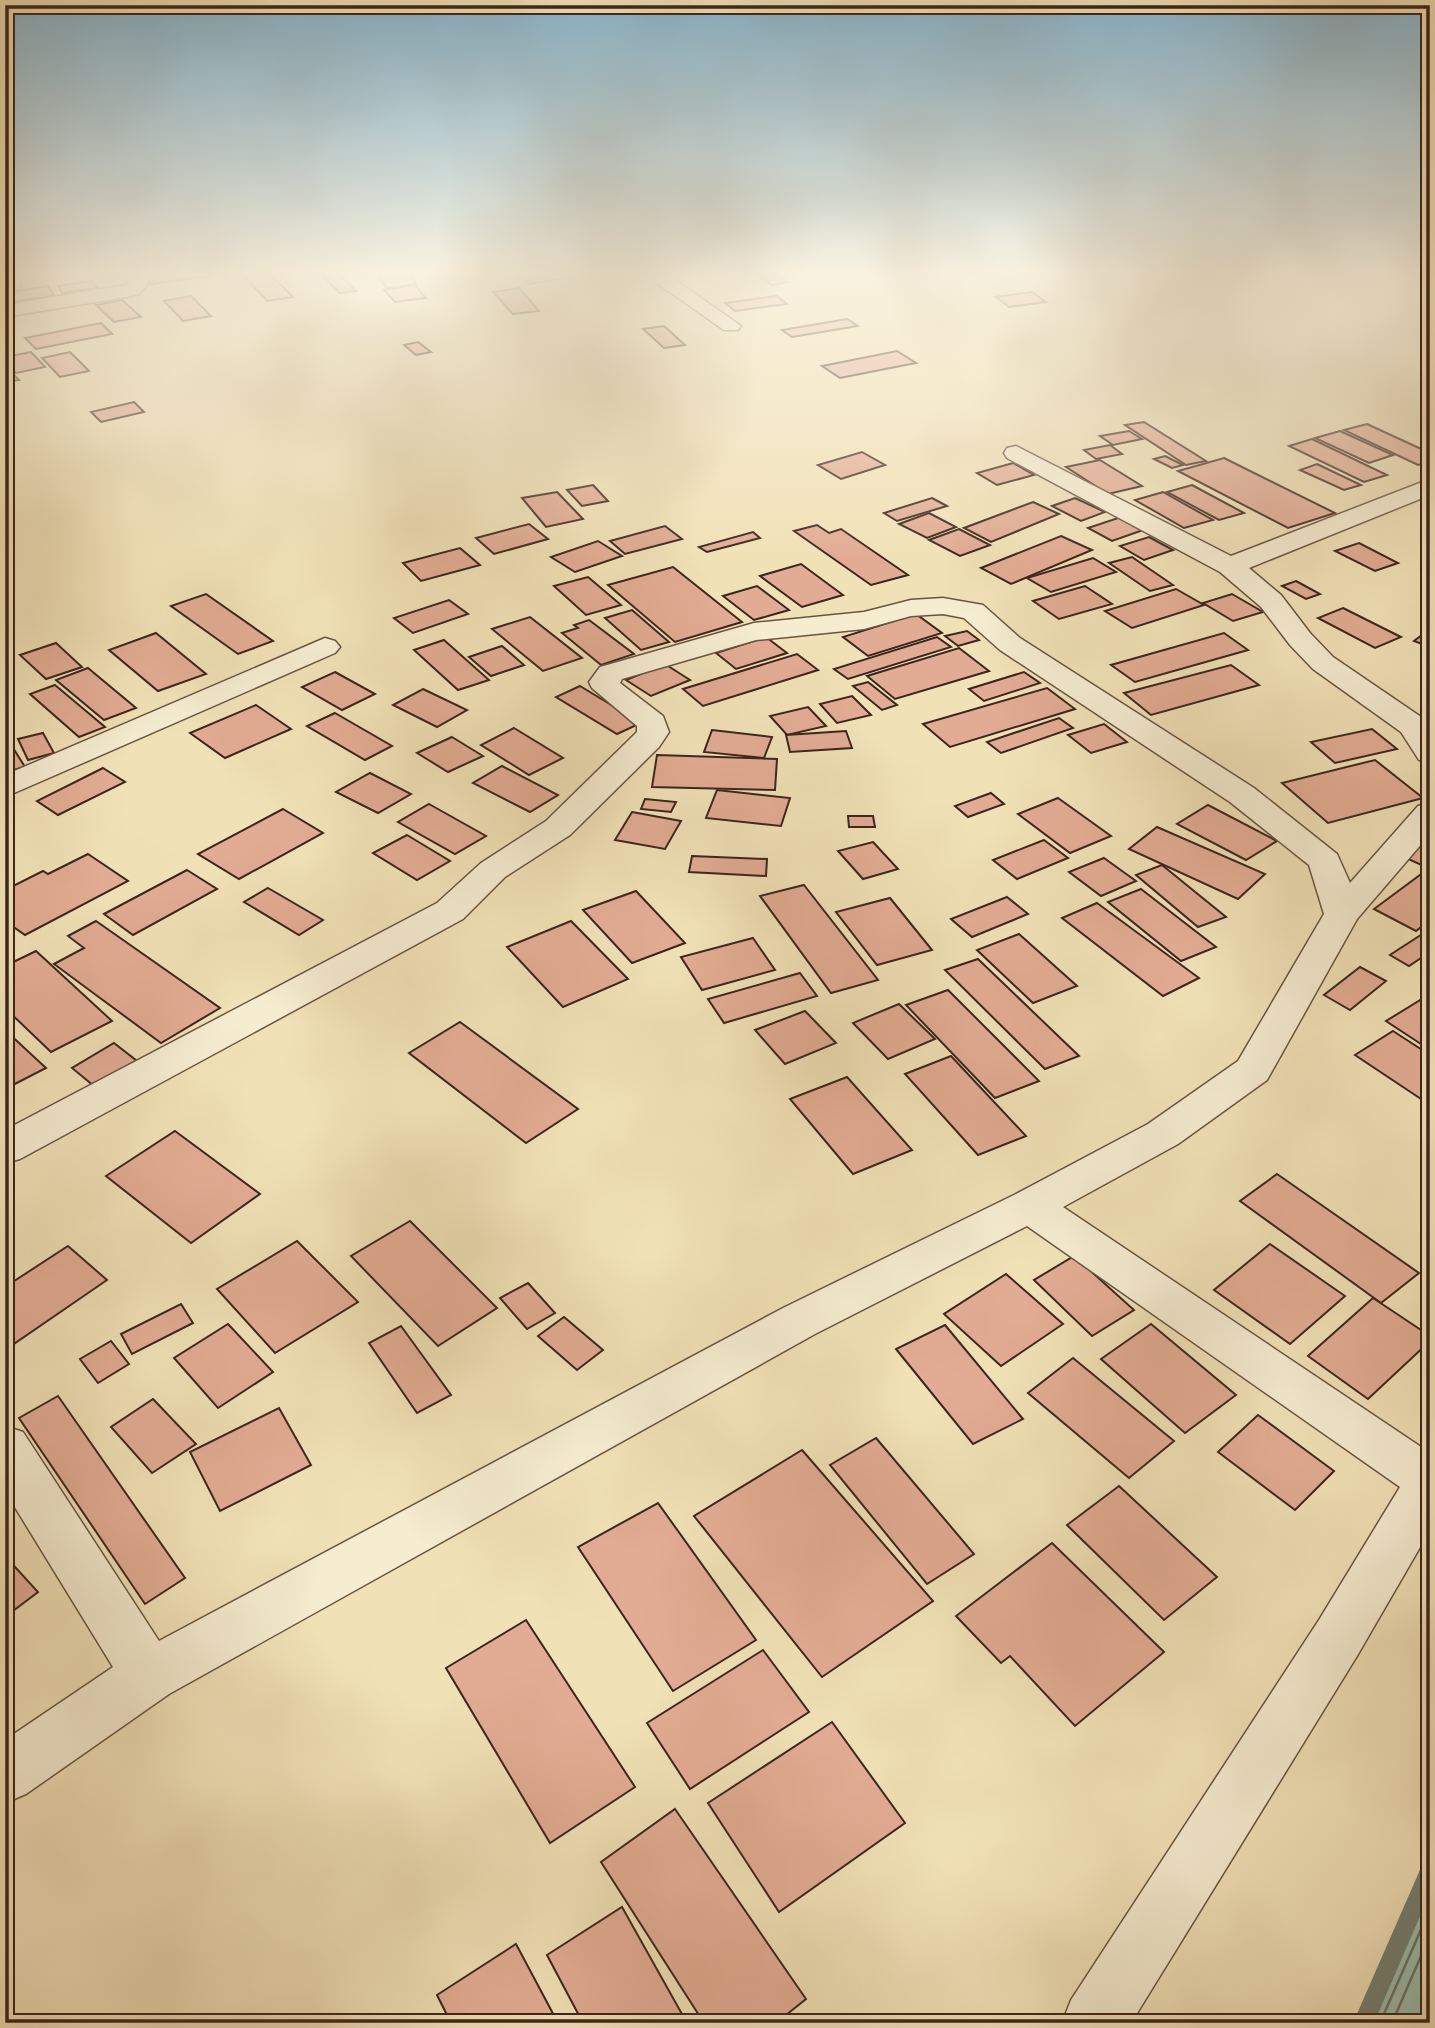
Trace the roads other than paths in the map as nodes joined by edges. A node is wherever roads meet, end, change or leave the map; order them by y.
1 (1016, 453) dead end
2 (1430, 486) edge
3 (1230, 566) junction
4 (325, 647) dead end
5 (1430, 753) edge
6 (5, 787) edge
7 (1430, 813) edge
8 (1342, 914) junction
9 (5, 1148) edge
10 (1029, 1206) junction
11 (5, 1447) edge
12 (1430, 1482) edge
13 (149, 1675) junction
14 (5, 1774) edge
15 (1094, 2023) edge

1 - 3 street
2 - 3 street
3 - 5 street
4 - 6 street
7 - 8 street
8 - 9 street
8 - 10 street
10 - 12 street
10 - 13 street
11 - 13 street
12 - 15 street
13 - 14 street

